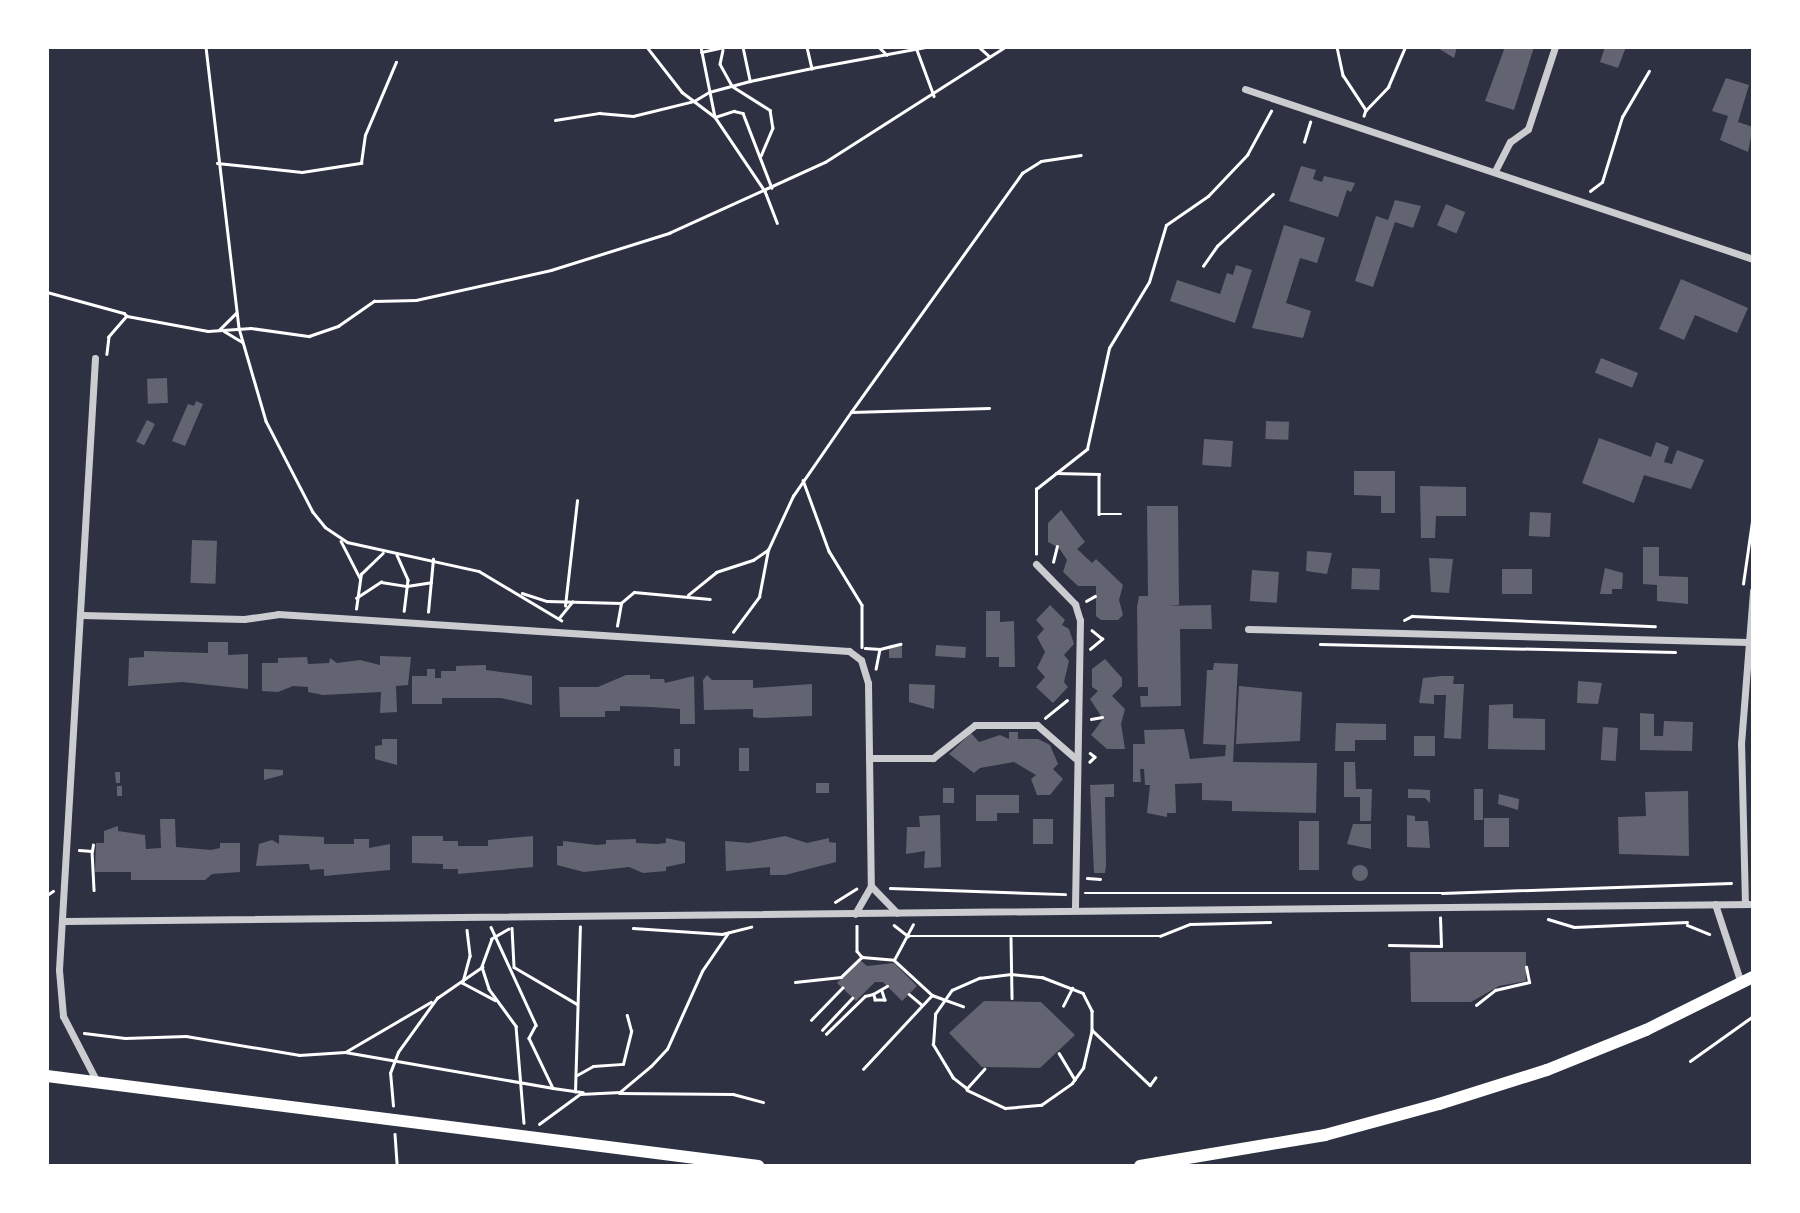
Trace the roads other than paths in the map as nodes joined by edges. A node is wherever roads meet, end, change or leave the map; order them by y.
1 (1555, 47) edge
2 (1245, 89) dead end
3 (1495, 171) junction
4 (1753, 259) edge
5 (95, 358) road end
6 (1036, 564) road end
7 (1753, 590) edge
8 (82, 615) junction
9 (1248, 629) dead end
10 (1748, 642) junction
11 (869, 758) junction
12 (1075, 758) junction
13 (872, 886) junction
14 (1715, 904) junction
15 (1749, 904) edge
16 (1075, 910) junction
17 (897, 913) junction
18 (855, 914) junction
19 (65, 921) junction
20 (1753, 977) edge
21 (1741, 984) junction
22 (47, 1076) edge
23 (97, 1082) junction
24 (758, 1166) edge
25 (1140, 1166) edge

1 - 3 street
2 - 3 street
3 - 4 street
5 - 8 street
6 - 12 street
7 - 10 street
8 - 11 street
8 - 19 street
9 - 10 street
10 - 15 street
11 - 12 street
11 - 13 street
12 - 16 street
13 - 17 street
13 - 18 street
14 - 15 street
14 - 16 street
14 - 21 street
16 - 17 street
17 - 18 street
18 - 19 street
19 - 23 street
20 - 21 main road
21 - 25 main road
22 - 23 main road
23 - 24 main road

